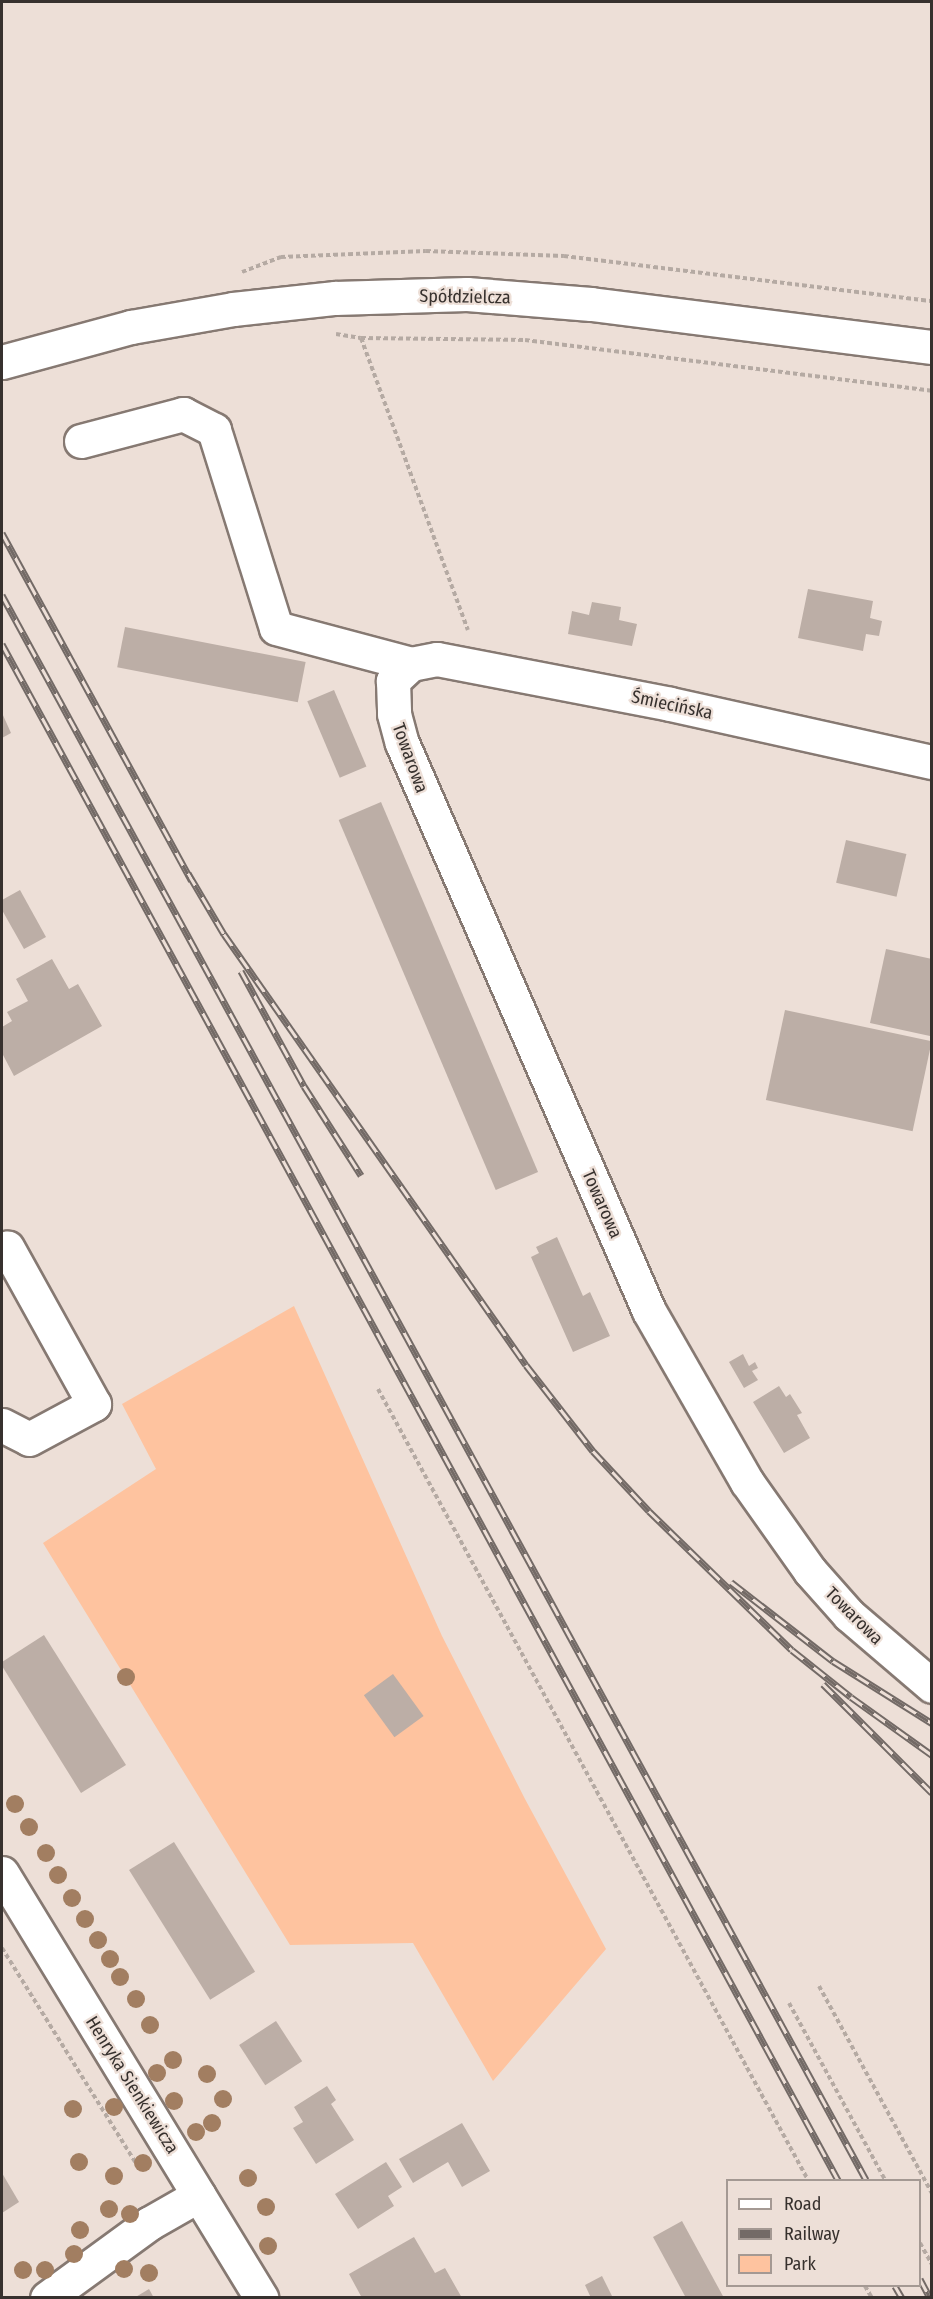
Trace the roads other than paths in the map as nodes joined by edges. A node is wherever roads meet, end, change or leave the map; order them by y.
1 (932, 347) edge
2 (2, 362) edge
3 (81, 441) dead end
4 (411, 664) junction
5 (932, 762) edge
6 (7, 1247) dead end
7 (2, 1425) edge
8 (932, 1686) edge
9 (2, 1873) edge
10 (199, 2195) junction
11 (47, 2298) edge
12 (261, 2298) edge

1 - 2 street, Spółdzielcza
3 - 4 street
4 - 5 street, Śmiecińska
4 - 8 street, Towarowa
6 - 7 street
9 - 10 street, Henryka Sienkiewicza
10 - 11 street
10 - 12 street, Henryka Sienkiewicza

